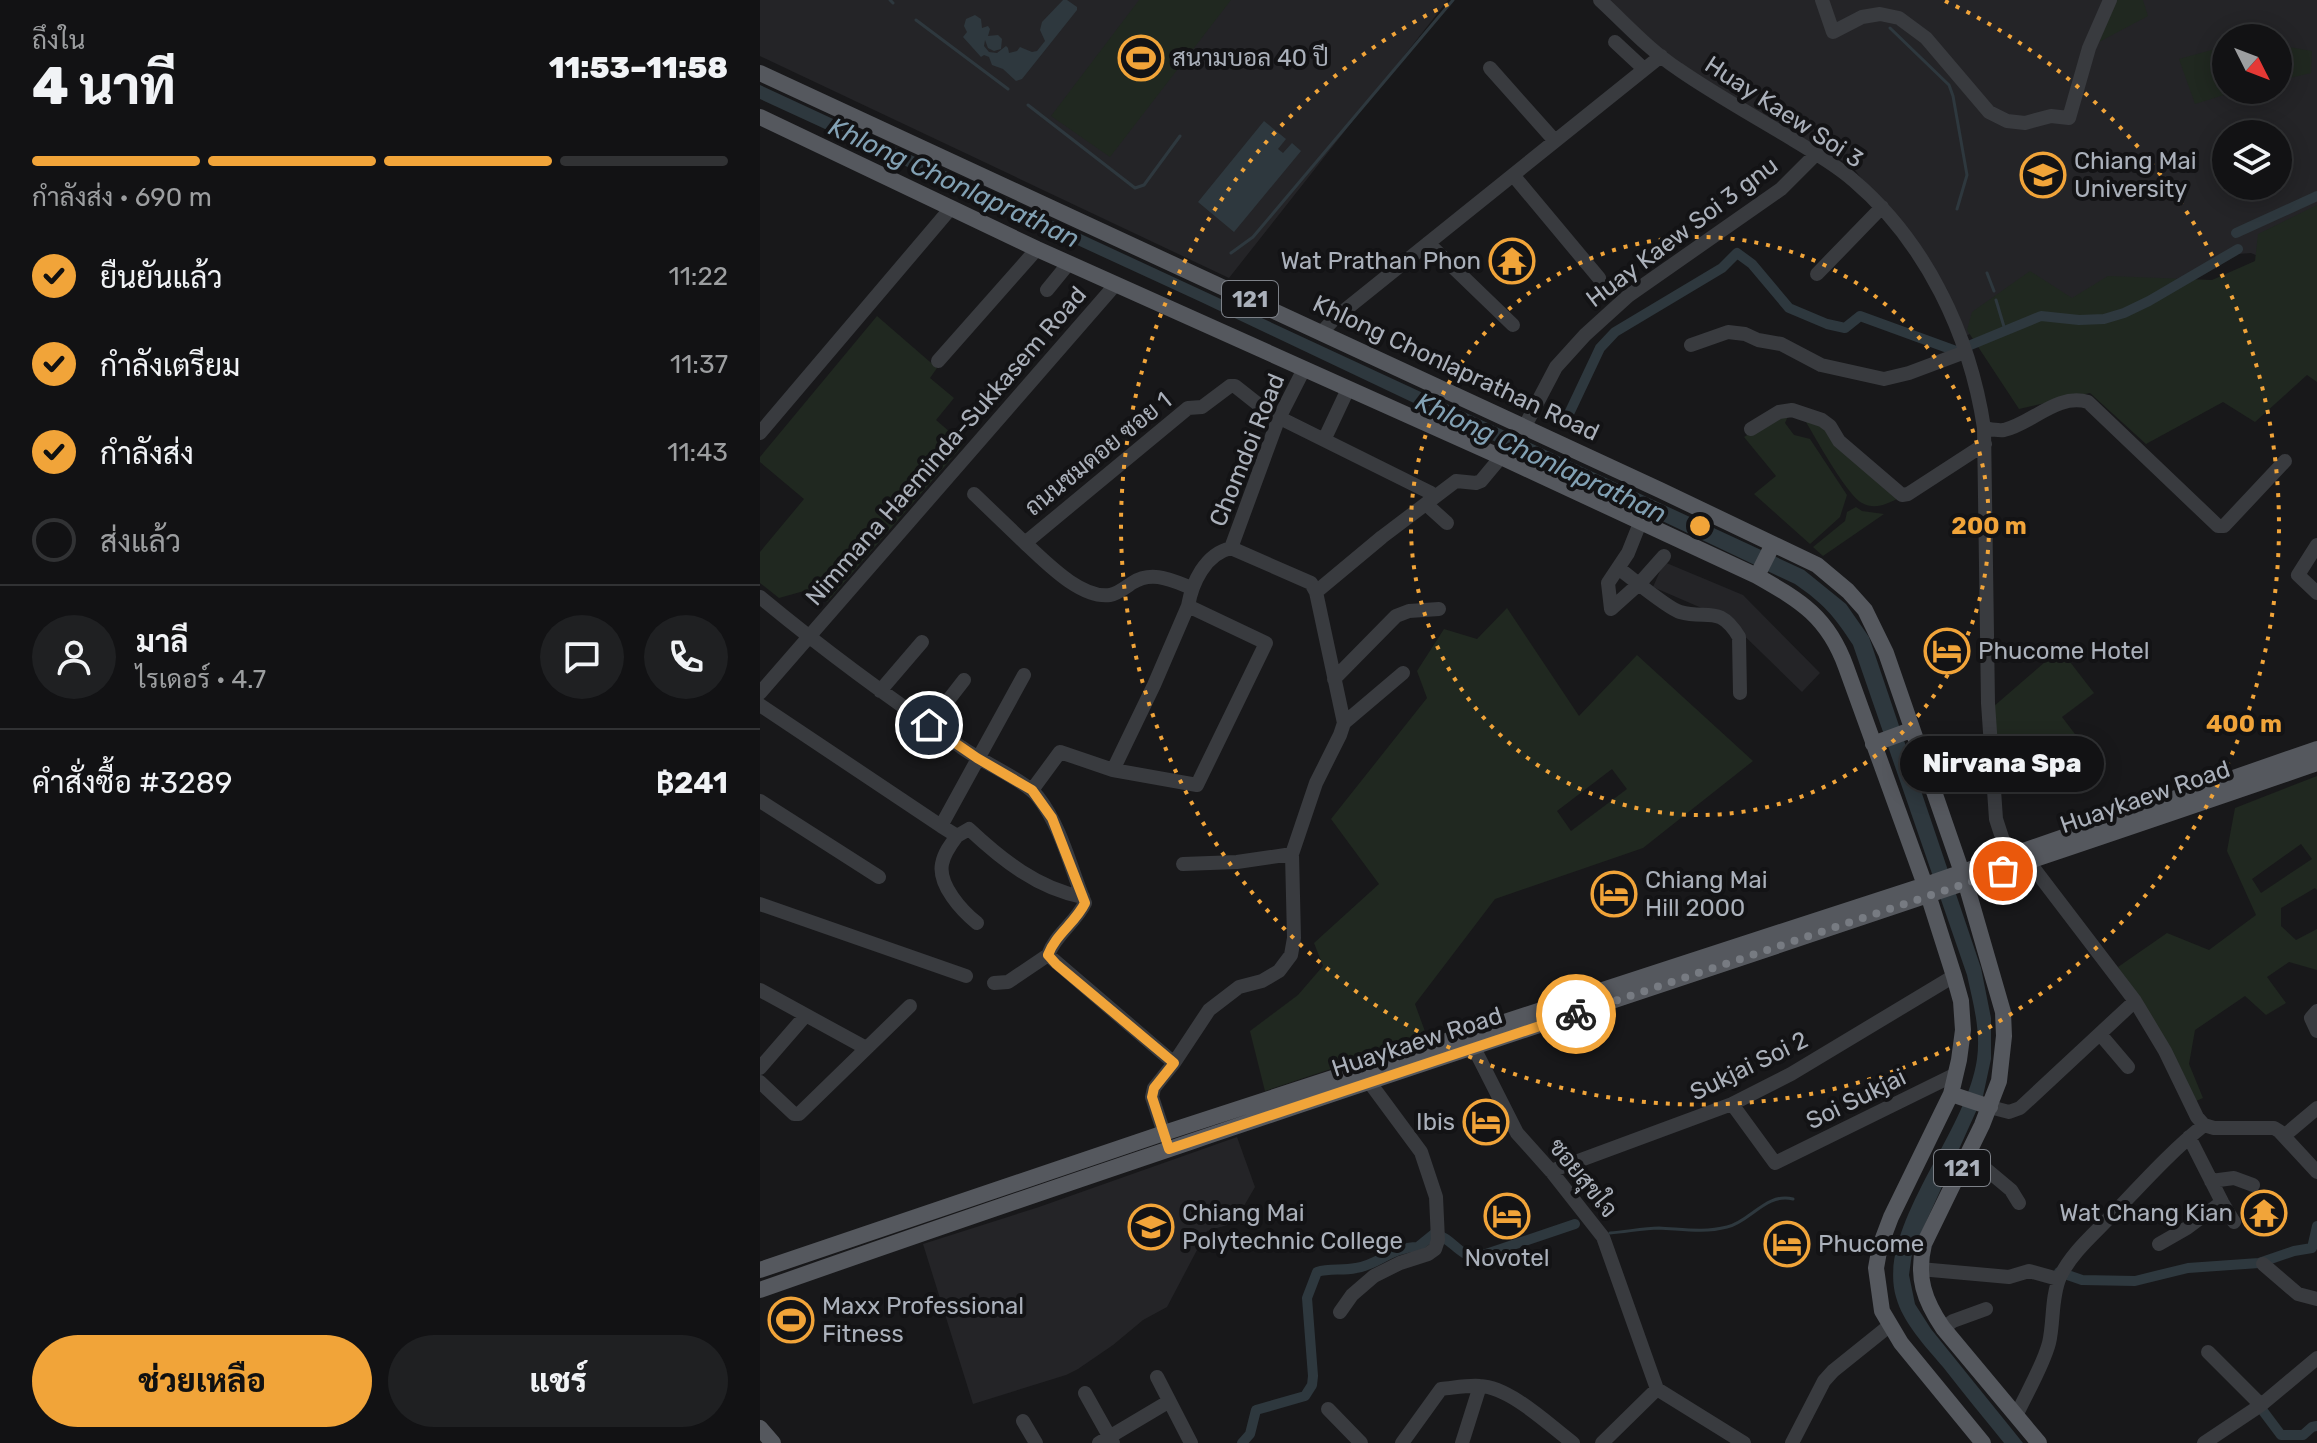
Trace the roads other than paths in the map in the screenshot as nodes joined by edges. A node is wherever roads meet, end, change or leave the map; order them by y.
1 (1600, 0) edge
2 (1822, 0) edge
3 (2110, 0) edge
4 (1615, 42) dead end
5 (1661, 56) junction
6 (1490, 68) dead end
7 (1644, 69) junction
8 (760, 73) edge
9 (760, 117) edge
10 (1555, 141) junction
11 (1816, 154) junction
12 (1513, 175) junction
13 (1882, 207) junction
14 (951, 208) junction
15 (1428, 243) junction
16 (1037, 249) junction
17 (1069, 263) junction
18 (1817, 274) dead end
19 (1599, 278) dead end
20 (1116, 284) junction
21 (1047, 290) dead end
22 (1513, 325) dead end
23 (1322, 332) junction
24 (1691, 345) dead end
25 (1963, 347) junction
26 (938, 361) dead end
27 (1304, 369) junction
28 (1348, 389) junction
29 (1282, 420) junction
30 (1525, 426) junction
31 (1751, 429) dead end
32 (760, 433) edge
33 (1984, 436) junction
34 (1325, 438) junction
35 (1501, 457) junction
36 (2285, 461) dead end
37 (974, 494) dead end
38 (1428, 498) junction
39 (1447, 523) dead end
40 (1640, 523) junction
41 (1025, 543) junction
42 (2317, 545) edge
43 (1771, 547) junction
44 (1231, 548) junction
45 (1664, 556) dead end
46 (1618, 568) junction
47 (1758, 573) junction
48 (1640, 583) junction
49 (1192, 588) junction
50 (1316, 592) junction
51 (2317, 593) edge
52 (760, 597) edge
53 (1188, 606) junction
54 (1439, 609) dead end
55 (809, 638) junction
56 (922, 642) dead end
57 (1403, 673) dead end
58 (1024, 675) dead end
59 (1334, 679) junction
60 (964, 680) dead end
61 (880, 691) junction
62 (760, 693) edge
63 (1740, 693) dead end
64 (760, 705) edge
65 (1344, 723) junction
66 (929, 725) junction
67 (1908, 732) junction
68 (1878, 742) junction
69 (2317, 749) edge
70 (977, 758) junction
71 (2317, 763) edge
72 (1113, 770) junction
73 (1032, 790) junction
74 (760, 801) edge
75 (941, 826) junction
76 (957, 836) junction
77 (1292, 854) junction
78 (2008, 856) junction
79 (2029, 862) junction
80 (1183, 864) dead end
81 (879, 877) dead end
82 (1964, 878) junction
83 (1926, 890) junction
84 (1083, 897) junction
85 (760, 904) edge
86 (977, 923) dead end
87 (1048, 955) junction
88 (966, 976) dead end
89 (1954, 976) junction
90 (994, 983) dead end
91 (760, 990) edge
92 (2135, 1001) junction
93 (910, 1006) dead end
94 (2317, 1011) edge
95 (806, 1015) junction
96 (2317, 1031) edge
97 (2100, 1034) junction
98 (1471, 1041) junction
99 (866, 1048) junction
100 (1174, 1063) junction
101 (2128, 1067) dead end
102 (760, 1068) edge
103 (1956, 1074) junction
104 (760, 1082) edge
105 (1370, 1083) junction
106 (1951, 1094) junction
107 (1732, 1104) junction
108 (1990, 1107) junction
109 (2317, 1108) edge
110 (2204, 1125) junction
111 (2284, 1136) junction
112 (2189, 1137) junction
113 (1166, 1141) junction
114 (1968, 1154) junction
115 (1551, 1171) junction
116 (2317, 1172) edge
117 (2211, 1181) junction
118 (2253, 1185) dead end
119 (2222, 1202) junction
120 (2019, 1203) dead end
121 (2234, 1222) dead end
122 (2159, 1244) dead end
123 (2263, 1264) dead end
124 (1920, 1269) junction
125 (760, 1270) edge
126 (2061, 1275) junction
127 (760, 1290) edge
128 (2317, 1299) edge
129 (1986, 1309) dead end
130 (1340, 1312) dead end
131 (1889, 1326) junction
132 (1943, 1328) junction
133 (2208, 1352) dead end
134 (2317, 1358) edge
135 (1157, 1377) dead end
136 (1480, 1386) junction
137 (1657, 1389) junction
138 (1085, 1393) dead end
139 (1168, 1402) junction
140 (2261, 1405) junction
141 (1328, 1409) dead end
142 (2016, 1416) junction
143 (1023, 1421) dead end
144 (760, 1428) edge
145 (1107, 1441) edge
146 (2209, 1442) edge
147 (773, 1443) edge
148 (1036, 1443) edge
149 (1191, 1443) edge
150 (1361, 1443) edge
151 (1402, 1443) edge
152 (1462, 1443) edge
153 (1573, 1443) edge
154 (1602, 1443) edge
155 (1744, 1443) edge
156 (1792, 1443) edge
157 (1983, 1443) edge
158 (2039, 1443) edge

1 - 5 street, Huay Kaew Soi 3
2 - 3 street
4 - 7 street
5 - 7 street
5 - 11 street, Huay Kaew Soi 3
6 - 10 street
7 - 10 street
8 - 23 main road, Khlong Chonlaprathan Road / 121
9 - 14 main road, 121
10 - 12 street
11 - 13 street, Huay Kaew Soi 3
11 - 30 street, Huay Kaew Soi 3 gnu
12 - 15 street
12 - 19 street
13 - 18 street
13 - 25 street, Huay Kaew Soi 3
14 - 16 main road, 121
14 - 32 street
15 - 22 street
15 - 23 street
16 - 17 main road, 121
16 - 26 street
17 - 20 main road, 121
17 - 21 street
20 - 27 main road, 121
20 - 55 street, Nimmana Haeminda-Sukkasem Road
23 - 30 main road, Khlong Chonlaprathan Road / 121
24 - 25 street
25 - 33 street, Huay Kaew Soi 3
27 - 28 main road, 121
27 - 29 street, Chomdoi Road
28 - 34 street
28 - 35 main road, 121
29 - 34 street
29 - 41 street, ถนนชมดอย ซอย 1
29 - 44 street, Chomdoi Road
30 - 43 main road, 121
31 - 33 street
33 - 36 street
33 - 78 street, Huay Kaew Soi 3
34 - 38 street
35 - 38 street
35 - 40 main road, 121
37 - 41 street
38 - 39 street
38 - 50 street
40 - 46 street
40 - 47 main road, 121
41 - 49 street, ถนนชมดอย ซอย 1
42 - 51 street
43 - 47 main road
43 - 67 main road, 121
44 - 49 street
44 - 50 street
45 - 48 street
46 - 48 street
46 - 48 street
47 - 68 main road, 121
48 - 63 street
49 - 53 street
50 - 59 street
52 - 55 street
53 - 72 street
53 - 72 street
54 - 59 street
55 - 61 street
55 - 62 street, Nimmana Haeminda-Sukkasem Road
56 - 61 street
57 - 65 street
58 - 70 street
59 - 65 street
60 - 66 street
61 - 66 street
64 - 75 street
65 - 77 street
66 - 70 street
67 - 68 main road
67 - 82 main road, 121
68 - 83 main road, 121
69 - 78 main road, Huaykaew Road
70 - 73 street
70 - 75 street
71 - 79 main road, Huaykaew Road
72 - 73 street
73 - 84 street
74 - 81 street
75 - 76 street
76 - 84 street
76 - 86 street
77 - 80 street
77 - 100 street
78 - 82 main road, Huaykaew Road
79 - 82 main road, Huaykaew Road
79 - 92 street
82 - 83 main road, Huaykaew Road
82 - 108 main road, 121
83 - 89 main road, 121
83 - 98 main road, Huaykaew Road
84 - 87 street
85 - 88 street
87 - 90 street
87 - 100 street
89 - 103 main road, 121
89 - 107 street, Sukjai Soi 2
91 - 95 street
92 - 97 street
92 - 110 street
93 - 99 street
94 - 96 street
95 - 99 street
95 - 102 street
97 - 101 street
97 - 108 street
98 - 105 main road, Huaykaew Road
98 - 113 main road, Huaykaew Road
98 - 115 street, ซอยสุขใจ
99 - 104 street
100 - 113 street
103 - 106 main road, 121
103 - 107 street, Soi Sukjai
105 - 113 main road, Huaykaew Road
105 - 130 street
106 - 108 main road
106 - 131 main road, 121
107 - 115 street, Sukjai Soi 2
108 - 114 main road, 121
109 - 111 street
110 - 111 street
110 - 112 street
111 - 116 street
112 - 117 street
112 - 126 street
113 - 125 main road, Huaykaew Road
113 - 127 main road, Huaykaew Road
114 - 120 street
114 - 124 main road, 121
115 - 137 street, ซอยสุขใจ
117 - 118 street
117 - 119 street
119 - 121 street
119 - 122 street
123 - 128 street
124 - 126 street
124 - 132 main road, 121
126 - 142 street
129 - 132 street
131 - 156 street
131 - 157 main road, 121
132 - 142 main road, 121
133 - 140 street
134 - 140 street
135 - 139 street
136 - 151 street
136 - 152 street
136 - 153 street
137 - 154 street
137 - 155 street
138 - 145 street
139 - 145 street
139 - 149 street
140 - 146 street
141 - 150 street
142 - 158 main road, 121
143 - 148 street
144 - 147 main road

